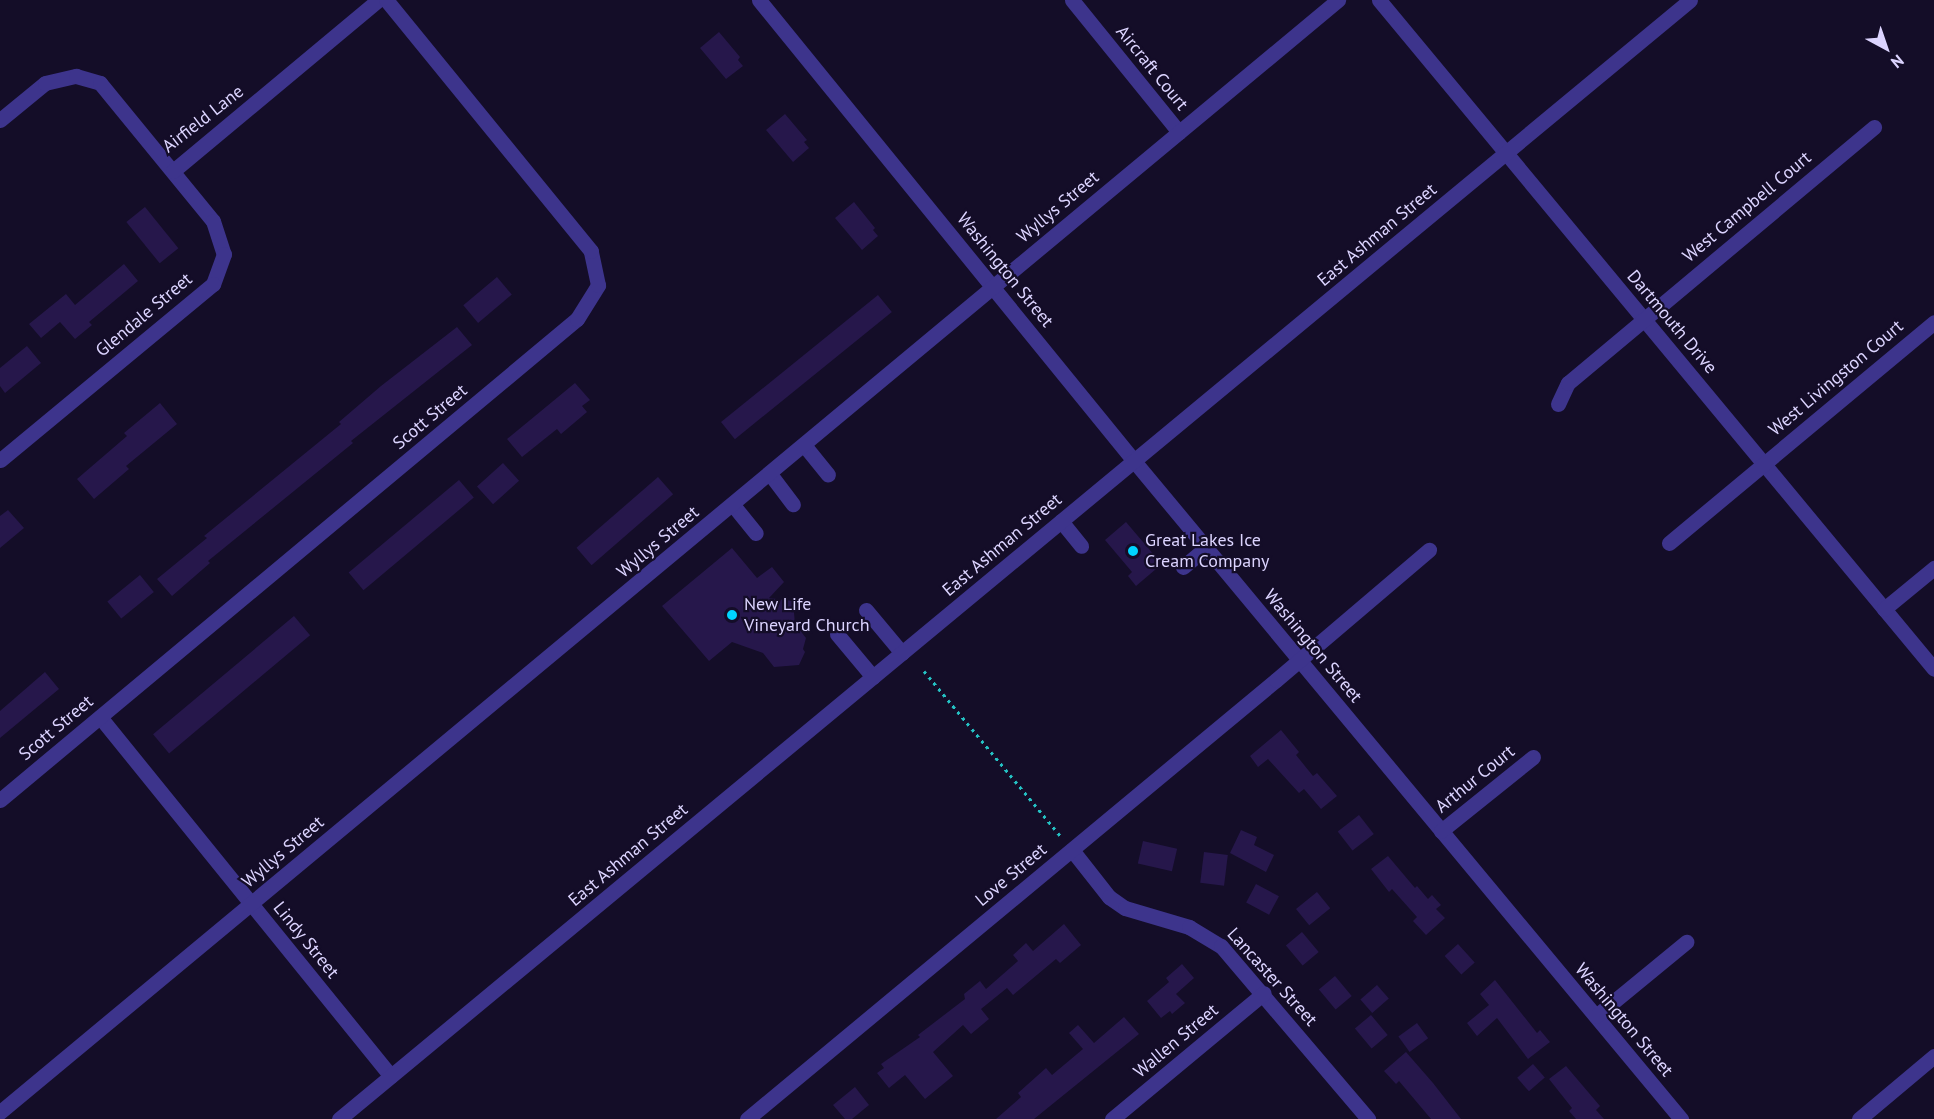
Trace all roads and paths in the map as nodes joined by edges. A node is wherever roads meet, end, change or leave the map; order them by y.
1 (378, 0) edge
2 (386, 0) edge
3 (759, 0) edge
4 (1072, 0) edge
5 (1338, 0) edge
6 (1379, 0) edge
7 (1689, 0) edge
8 (0, 120) edge
9 (1874, 127) dead end
10 (1179, 132) junction
11 (1506, 153) junction
12 (173, 171) junction
13 (993, 287) junction
14 (1644, 318) junction
15 (1934, 322) edge
16 (1558, 404) dead end
17 (804, 445) junction
18 (0, 460) edge
19 (1134, 461) junction
20 (1763, 465) junction
21 (770, 474) junction
22 (828, 475) dead end
23 (793, 504) dead end
24 (733, 505) junction
25 (1061, 522) junction
26 (756, 533) dead end
27 (1669, 543) dead end
28 (1081, 546) dead end
29 (1206, 548) junction
30 (1430, 550) dead end
31 (1183, 567) dead end
32 (1934, 568) edge
33 (1884, 609) junction
34 (866, 610) dead end
35 (837, 634) dead end
36 (902, 653) junction
37 (1300, 661) junction
38 (1934, 669) edge
39 (924, 671) dead end
40 (873, 677) junction
41 (100, 717) junction
42 (1533, 757) dead end
43 (0, 800) edge
44 (1441, 831) junction
45 (1072, 850) junction
46 (252, 903) junction
47 (1686, 942) dead end
48 (1264, 993) junction
49 (1596, 1016) junction
50 (1934, 1056) edge
51 (391, 1076) junction
52 (0, 1112) edge
53 (339, 1119) edge
54 (747, 1119) edge
55 (1112, 1119) edge
56 (1368, 1119) edge
57 (1681, 1119) edge
58 (1859, 1119) edge

1 - 12 street, Airfield Lane
2 - 41 street, Scott Street
3 - 13 street, Washington Street
4 - 10 street, Aircraft Court
5 - 10 street, Wyllys Street
6 - 11 street, Dartmouth Drive
7 - 11 street, East Ashman Street
8 - 12 street, Airfield Lane
9 - 14 street, West Campbell Court
10 - 13 street, Wyllys Street
11 - 14 street, Dartmouth Drive
11 - 19 street, East Ashman Street
12 - 18 street, Glendale Street
13 - 17 street, Wyllys Street
13 - 19 street, Washington Street
14 - 16 street, West Campbell Court
14 - 20 street, Dartmouth Drive
15 - 20 street, West Livingston Court
17 - 21 street, Wyllys Street
17 - 22 street
19 - 25 street, East Ashman Street
19 - 29 street, Washington Street
20 - 27 street, West Livingston Court
20 - 33 street, Dartmouth Drive
21 - 23 street
21 - 24 street, Wyllys Street
24 - 26 street
24 - 46 street, Wyllys Street
25 - 28 street
25 - 36 street, East Ashman Street
29 - 31 street
29 - 37 street, Washington Street
30 - 37 street, Love Street
32 - 33 street
33 - 38 street, Dartmouth Drive
34 - 36 street
35 - 40 street
36 - 40 street, East Ashman Street
37 - 44 street, Washington Street
37 - 45 street, Love Street
39 - 45 path
40 - 51 street, East Ashman Street
41 - 43 street, Scott Street
41 - 46 street, Lindy Street
42 - 44 street, Arthur Court
44 - 49 street, Washington Street
45 - 48 street, Lancaster Street
45 - 54 street, Love Street
46 - 51 street, Lindy Street
46 - 52 street, Wyllys Street
47 - 49 street
48 - 55 street, Wallen Street
48 - 56 street, Lancaster Street
49 - 57 street, Washington Street
50 - 58 street
51 - 53 street, East Ashman Street

